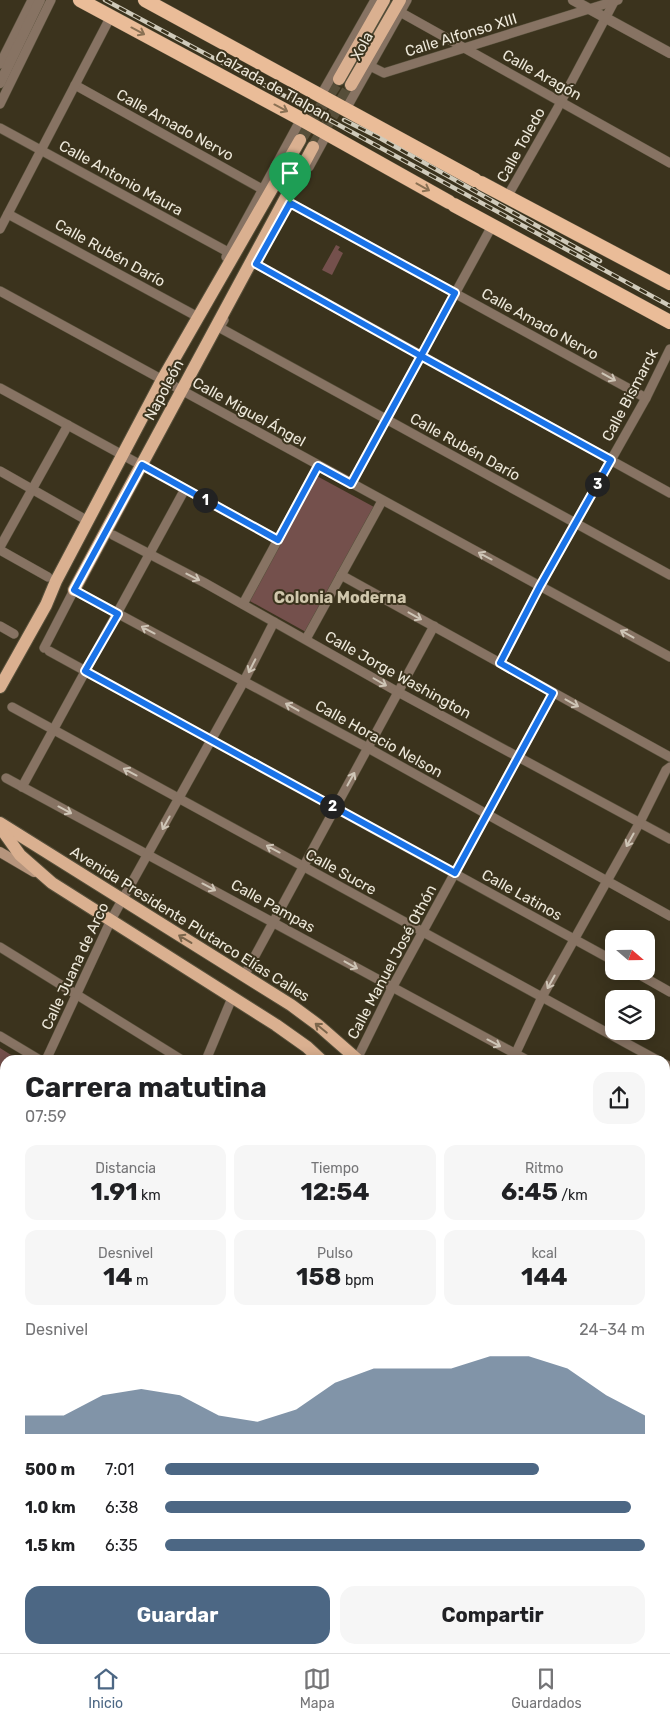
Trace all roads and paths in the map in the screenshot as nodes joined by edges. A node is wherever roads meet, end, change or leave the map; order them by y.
1 (32, 0) edge
2 (40, 0) edge
3 (50, 0) edge
4 (80, 0) edge
5 (145, 0) edge
6 (375, 0) edge
7 (384, 0) edge
8 (407, 0) edge
9 (573, 0) edge
10 (616, 0) edge
11 (400, 6) edge
12 (590, 9) junction
13 (111, 16) junction
14 (606, 18) junction
15 (4, 45) edge
16 (465, 48) junction
17 (670, 53) edge
18 (0, 64) edge
19 (370, 66) junction
20 (339, 79) tunnel mouth
21 (0, 83) edge
22 (75, 85) junction
23 (351, 86) tunnel mouth
24 (321, 95) junction
25 (560, 102) junction
26 (0, 104) edge
27 (346, 109) junction
28 (301, 119) junction
29 (0, 128) edge
30 (327, 134) junction
31 (300, 140) tunnel mouth
32 (313, 147) tunnel mouth
33 (42, 150) junction
34 (670, 162) edge
35 (262, 188) junction
36 (507, 197) junction
37 (290, 203) junction
38 (8, 214) junction
39 (492, 226) junction
40 (0, 228) edge
41 (228, 252) junction
42 (256, 264) junction
43 (670, 283) edge
44 (0, 291) edge
45 (455, 293) junction
46 (211, 296) junction
47 (198, 317) junction
48 (670, 322) edge
49 (670, 349) edge
50 (421, 356) junction
51 (162, 380) junction
52 (0, 388) edge
53 (182, 391) junction
54 (646, 398) junction
55 (386, 420) junction
56 (68, 425) junction
57 (124, 456) junction
58 (611, 460) junction
59 (142, 465) junction
60 (318, 466) junction
61 (0, 471) edge
62 (351, 484) junction
63 (32, 489) junction
64 (185, 489) junction
65 (670, 493) edge
66 (382, 501) junction
67 (88, 521) junction
68 (575, 523) junction
69 (113, 536) dead end
70 (278, 540) junction
71 (0, 548) edge
72 (149, 555) junction
73 (342, 575) junction
74 (670, 575) edge
75 (48, 576) dead end
76 (540, 586) junction
77 (74, 590) junction
78 (243, 604) junction
79 (118, 614) junction
80 (274, 622) junction
81 (0, 626) edge
82 (434, 626) junction
83 (14, 634) dead end
84 (306, 640) junction
85 (46, 649) joint
86 (670, 657) edge
87 (500, 663) junction
88 (85, 671) junction
89 (244, 681) junction
90 (0, 687) edge
91 (398, 692) junction
92 (553, 693) junction
93 (12, 707) dead end
94 (53, 730) junction
95 (211, 740) junction
96 (368, 748) junction
97 (519, 757) junction
98 (670, 757) edge
99 (670, 766) edge
100 (6, 778) dead end
101 (22, 787) junction
102 (179, 799) junction
103 (336, 808) junction
104 (488, 814) junction
105 (640, 822) junction
106 (0, 823) edge
107 (0, 827) edge
108 (670, 839) edge
109 (0, 852) edge
110 (148, 855) junction
111 (304, 866) junction
112 (455, 873) junction
113 (607, 881) junction
114 (52, 883) junction
115 (122, 900) junction
116 (670, 916) edge
117 (111, 920) junction
118 (274, 922) junction
119 (423, 933) junction
120 (575, 939) junction
121 (0, 947) edge
122 (605, 956) edge
123 (244, 976) junction
124 (649, 980) edge
125 (392, 988) junction
126 (670, 992) edge
127 (76, 994) junction
128 (542, 997) junction
129 (232, 998) junction
130 (0, 1036) edge
131 (32, 1055) edge
132 (48, 1055) edge
133 (174, 1055) edge
134 (208, 1055) edge
135 (315, 1055) edge
136 (351, 1055) edge
137 (359, 1055) edge
138 (509, 1055) edge
139 (514, 1055) edge
140 (648, 1055) edge

1 - 15 street
2 - 21 street
3 - 26 street
4 - 13 highway, Calzada de Tlalpan
5 - 24 highway, Calzada de Tlalpan
6 - 24 street, Xola
7 - 20 main road, Xola
8 - 11 street, Xola
9 - 12 street
10 - 12 street, Calle Alfonso XIII
10 - 14 street, Calle Toledo
11 - 16 street, Calle Aragón
11 - 19 street, Xola
11 - 23 main road, Xola
12 - 14 street
12 - 16 street, Calle Alfonso XIII
13 - 22 street
13 -> 28 highway, Calzada de Tlalpan
14 - 17 street
14 - 25 street, Calle Toledo
15 - 18 street
16 - 19 street, Calle Alfonso XIII
16 - 25 street, Calle Aragón
19 - 27 street, Xola
22 - 33 street
22 - 35 street, Calle Amado Nervo
24 - 27 highway, Calzada de Tlalpan
25 - 34 street, Calle Aragón
25 - 36 street, Calle Toledo
27 - 36 highway, Calzada de Tlalpan
28 - 30 highway, Calzada de Tlalpan
28 - 35 street, Napoleón
29 - 33 street, Calle Antonio Maura
30 - 37 street
30 -> 39 highway, Calzada de Tlalpan
31 - 46 main road, Napoleón
32 - 53 main road, Napoleón
33 - 38 street
33 - 41 street, Calle Antonio Maura
35 - 41 street, Napoleón
36 - 43 highway, Calzada de Tlalpan
37 - 42 street
37 - 45 street, Calle Amado Nervo
38 - 40 street
38 - 47 street, Calle Rubén Darío
39 - 45 street
39 - 48 highway, Calzada de Tlalpan
41 - 46 street, Napoleón
42 - 50 street
42 - 55 street, Calle Rubén Darío
44 - 51 street, Calle Miguel Ángel
45 - 50 street
45 -> 54 street, Calle Amado Nervo
46 - 47 main road, Napoleón
47 - 51 main road, Napoleón
49 - 54 street, Calle Bismarck
50 - 55 street
50 - 58 street
51 - 53 street, Calle Miguel Ángel
51 - 57 main road, Napoleón
52 - 56 street
53 - 59 main road, Napoleón
53 - 60 street, Calle Miguel Ángel
54 - 58 street, Calle Bismarck
55 - 62 street
55 - 68 street, Calle Rubén Darío
56 - 57 street
56 - 63 street
57 - 59 street
57 - 67 main road, Napoleón
58 - 65 street
58 - 68 street, Calle Bismarck
59 - 64 street
59 - 77 main road, Napoleón
60 - 62 street, Calle Miguel Ángel
60 - 70 street
61 - 63 street
62 - 66 street, Calle Miguel Ángel
63 - 67 street
63 - 71 street
64 - 70 street
64 - 72 street
66 - 73 street
76 -> 66 street, Calle Miguel Ángel
67 - 90 main road, Napoleón
68 - 74 street, Calle Rubén Darío
68 - 76 street, Calle Bismarck
69 - 72 street, Calle Jorge Washington
70 - 78 street
71 - 75 street
72 -> 78 street, Calle Jorge Washington
72 - 79 street
73 -> 82 street
73 - 84 street
86 -> 76 street, Calle Miguel Ángel
76 - 87 street, Calle Bismarck
77 - 79 street, Calle Horacio Nelson
77 - 85 street, Napoleón
78 - 80 street, Calle Jorge Washington
79 - 88 street
89 -> 79 street, Calle Horacio Nelson
80 - 84 street, Calle Jorge Washington
80 -> 89 street, Calle Juana de Arco
81 - 83 street
82 - 87 street
82 - 91 street
84 -> 91 street, Calle Jorge Washington
85 - 88 street, Calle Latinos
87 - 92 street
88 - 94 street
88 - 95 street, Calle Latinos
89 - 95 street, Calle Juana de Arco
96 -> 89 street, Calle Horacio Nelson
91 - 96 street
91 - 97 street, Calle Jorge Washington
92 - 97 street, Calle Manuel José Othón
92 -> 98 street
93 - 94 street, Calle Sucre
94 - 101 street
102 -> 94 street, Calle Sucre
95 - 102 street, Calle Juana de Arco
95 - 103 street, Calle Latinos
103 -> 96 street
96 - 104 street, Calle Horacio Nelson
97 - 104 street, Calle Manuel José Othón
97 - 105 street, Calle Jorge Washington
99 - 105 street
100 - 101 street, Calle Pampas
101 -> 110 street, Calle Pampas
102 -> 110 street, Calle Juana de Arco
111 -> 102 street, Calle Sucre
103 - 111 street
103 - 112 street, Calle Latinos
104 - 112 street, Calle Manuel José Othón
104 - 113 street, Calle Horacio Nelson
105 - 108 street, Calle Jorge Washington
105 -> 113 street
106 - 115 main road, Avenida Presidente Plutarco Elías Calles
107 - 114 main road
109 - 114 main road
110 - 115 street, Calle Juana de Arco
110 -> 118 street, Calle Pampas
111 - 118 street
111 - 119 street, Calle Sucre
112 - 119 street, Calle Manuel José Othón
112 - 120 street, Calle Latinos
113 - 116 street, Calle Horacio Nelson
113 - 120 street
114 - 117 main road
115 - 117 street, Calle Juana de Arco
123 -> 115 main road, Avenida Presidente Plutarco Elías Calles
117 - 127 street, Calle Juana de Arco
117 - 129 main road
118 - 123 street
118 -> 125 street, Calle Pampas
119 - 125 street, Calle Manuel José Othón
119 - 128 street, Calle Sucre
120 - 122 street, Calle Latinos
120 -> 128 street
121 - 127 street
136 -> 123 main road, Avenida Presidente Plutarco Elías Calles
124 - 126 street
125 - 137 street, Calle Manuel José Othón
125 -> 138 street, Calle Pampas
127 - 132 street, Calle Juana de Arco
127 - 133 street
128 - 139 street
128 - 140 street, Calle Sucre
129 - 134 street
129 - 135 main road
130 - 131 street

